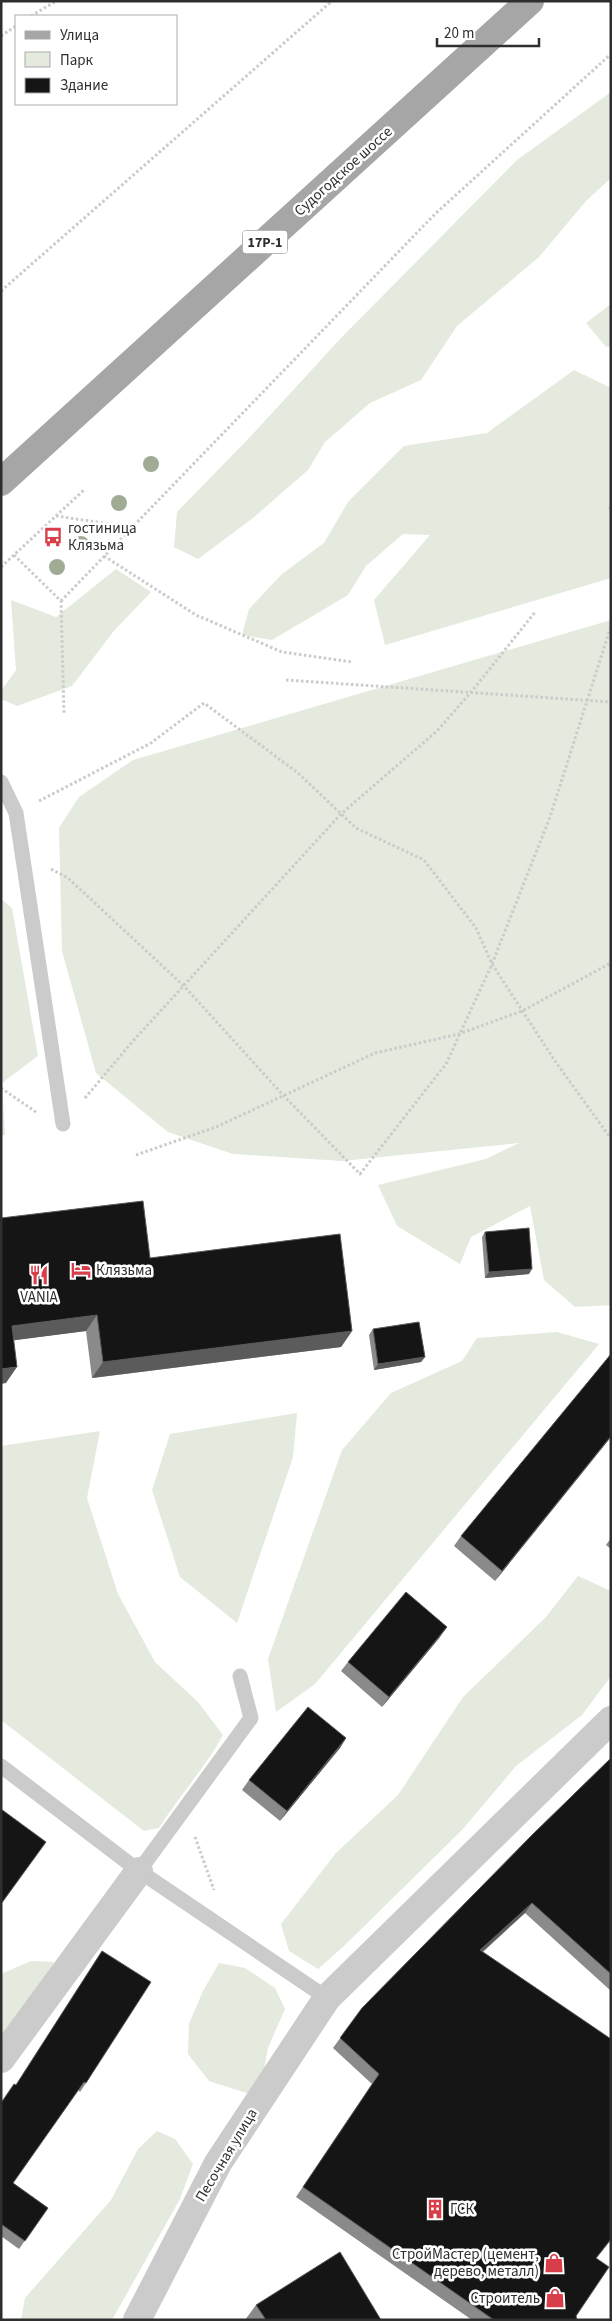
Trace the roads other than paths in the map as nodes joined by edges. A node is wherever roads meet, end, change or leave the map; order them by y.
1 (530, 1) edge
2 (1, 482) edge
3 (1, 782) edge
4 (63, 1124) road end
5 (240, 1676) dead end
6 (611, 1720) edge
7 (1, 1766) edge
8 (139, 1871) junction
9 (327, 1998) junction
10 (1, 2058) edge
11 (136, 2320) edge

1 - 2 main road, Судогодское шоссе / 17Р-1
3 - 4 lane
5 - 8 lane
6 - 9 street, Песочная улица
7 - 8 lane
8 - 9 lane
8 - 10 street
9 - 11 street, Песочная улица

